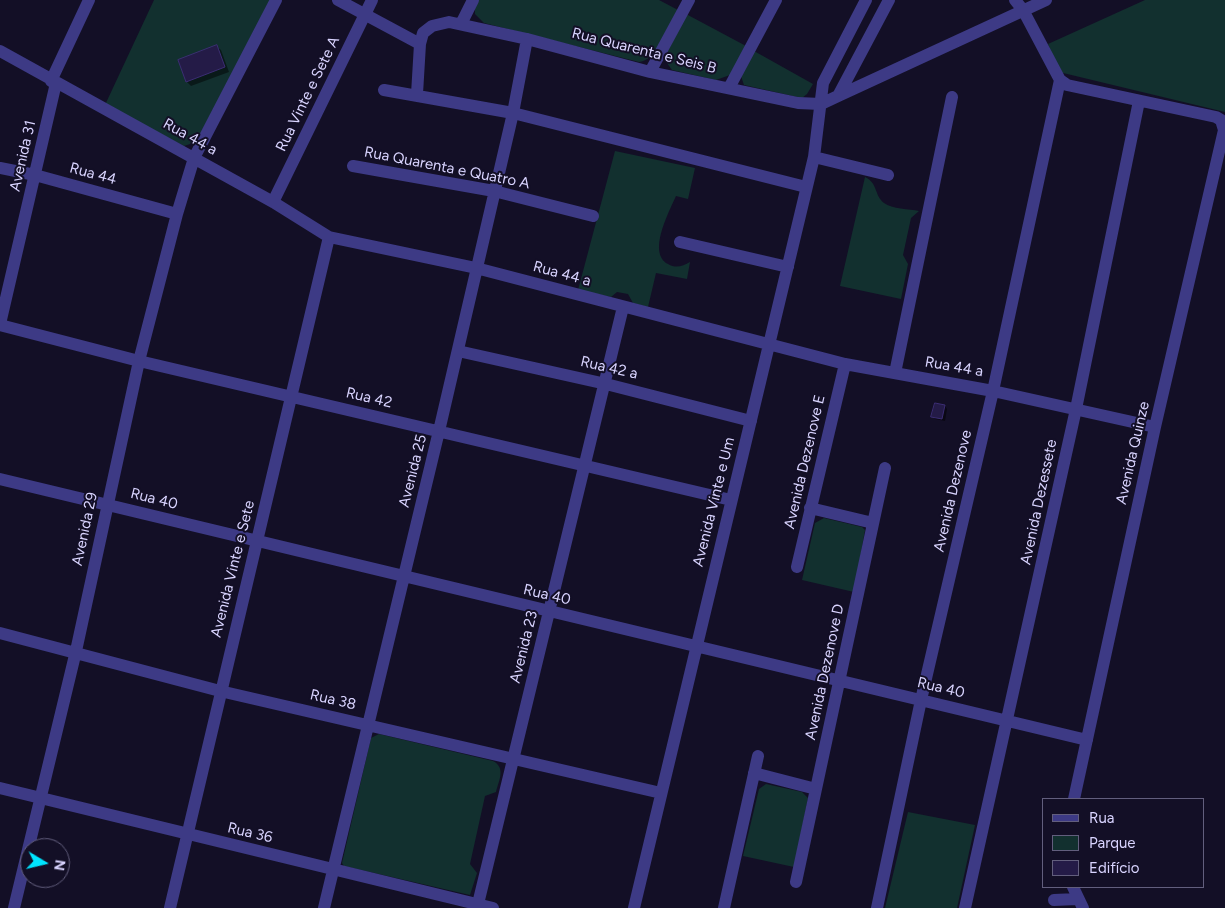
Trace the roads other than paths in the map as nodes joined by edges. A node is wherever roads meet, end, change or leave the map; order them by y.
1 (89, 0) edge
2 (276, 0) edge
3 (338, 0) edge
4 (372, 0) edge
5 (473, 0) edge
6 (689, 0) edge
7 (776, 0) edge
8 (866, 0) edge
9 (890, 0) edge
10 (1015, 0) edge
11 (1046, 0) edge
12 (1023, 10) junction
13 (364, 15) junction
14 (461, 24) junction
15 (527, 39) junction
16 (420, 44) junction
17 (0, 50) edge
18 (650, 72) junction
19 (1060, 80) junction
20 (54, 82) junction
21 (729, 88) junction
22 (384, 90) dead end
23 (416, 94) junction
24 (838, 96) junction
25 (952, 96) dead end
26 (1139, 101) junction
27 (821, 104) junction
28 (513, 113) junction
29 (814, 157) junction
30 (194, 158) junction
31 (353, 166) dead end
32 (0, 168) edge
33 (35, 175) junction
34 (888, 175) dead end
35 (806, 187) junction
36 (494, 191) junction
37 (274, 202) junction
38 (176, 214) junction
39 (593, 216) dead end
40 (329, 237) junction
41 (680, 242) dead end
42 (788, 267) junction
43 (476, 268) junction
44 (623, 307) junction
45 (0, 325) edge
46 (769, 345) junction
47 (458, 350) junction
48 (139, 360) junction
49 (844, 364) junction
50 (895, 373) junction
51 (606, 384) junction
52 (993, 390) junction
53 (292, 397) junction
54 (1076, 409) junction
55 (751, 420) junction
56 (1155, 427) junction
57 (439, 432) junction
58 (586, 467) junction
59 (885, 468) dead end
60 (0, 479) edge
61 (731, 500) junction
62 (107, 504) junction
63 (810, 508) junction
64 (873, 523) junction
65 (256, 541) junction
66 (797, 567) dead end
67 (404, 577) junction
68 (549, 612) junction
69 (0, 633) edge
70 (695, 646) junction
71 (76, 652) junction
72 (840, 682) junction
73 (220, 691) junction
74 (920, 700) junction
75 (1008, 721) junction
76 (370, 725) junction
77 (1087, 740) junction
78 (758, 756) dead end
79 (513, 760) junction
80 (754, 773) junction
81 (0, 788) edge
82 (816, 789) junction
83 (661, 793) junction
84 (1074, 798) edge
85 (39, 799) junction
86 (186, 835) junction
87 (333, 868) junction
88 (796, 882) dead end
89 (1056, 888) edge
90 (1078, 898) edge
91 (1053, 904) edge
92 (477, 906) edge
93 (14, 908) edge
94 (170, 908) edge
95 (324, 908) edge
96 (493, 908) edge
97 (634, 908) edge
98 (724, 908) edge
99 (877, 908) edge
100 (965, 908) edge

1 - 20 street, Avenida 31
2 - 30 street, Avenida 29
3 - 13 street
4 - 13 street, Rua Vinte e Sete A
5 - 14 street
6 - 18 street
7 - 21 street
8 - 27 street, Avenida Vinte e Um
9 - 24 street
10 - 12 street
11 - 12 street
12 - 19 street
12 - 24 street
13 - 16 street
13 - 37 street, Rua Vinte e Sete A
14 - 15 street, Rua Quarenta e Seis B
14 - 16 street, Rua Quarenta e Seis B
15 - 18 street, Rua Quarenta e Seis B
15 - 28 street, Avenida 25
16 - 23 street
17 - 20 street, Rua 44 a
18 - 21 street, Rua Quarenta e Seis B
19 - 26 street
19 - 52 street, Avenida Dezenove
20 - 30 street, Rua 44 a
20 - 33 street, Avenida 31
21 - 27 street, Rua Quarenta e Seis B
22 - 23 street
23 - 28 street
24 - 27 street
25 - 50 street
26 - 54 street, Avenida Dezessete
26 - 56 street, Avenida Quinze
27 - 29 street, Avenida Vinte e Um
28 - 35 street
28 - 36 street, Avenida 25
29 - 34 street
29 - 35 street, Avenida Vinte e Um
30 - 37 street, Rua 44 a
30 - 38 street, Avenida 29
31 - 36 street, Rua Quarenta e Quatro A
32 - 33 street, Rua 44
33 - 38 street, Rua 44
33 - 45 street, Avenida 31
35 - 42 street, Avenida Vinte e Um
36 - 39 street, Rua Quarenta e Quatro A
36 - 43 street, Avenida 25
37 - 40 street, Rua 44 a
38 - 48 street, Avenida 29
40 - 43 street, Rua 44 a
40 - 53 street, Avenida Vinte e Sete
41 - 42 street
42 - 46 street, Avenida Vinte e Um
43 - 44 street, Rua 44 a
43 - 47 street, Avenida 25
44 - 46 street, Rua 44 a
44 - 51 street, Avenida 23
45 - 48 street, Rua 42
46 - 49 street, Rua 44 a
46 - 55 street, Avenida Vinte e Um
47 - 51 street, Rua 42 a
47 - 57 street, Avenida 25
48 - 53 street, Rua 42
48 - 62 street, Avenida 29
49 - 50 street, Rua 44 a
49 - 63 street, Avenida Dezenove E
50 - 52 street, Rua 44 a
51 - 55 street, Rua 42 a
51 - 58 street, Avenida 23
52 - 54 street, Rua 44 a
52 - 74 street, Avenida Dezenove
53 - 57 street, Rua 42
53 - 65 street, Avenida Vinte e Sete
54 - 56 street, Rua 44 a
54 - 75 street, Avenida Dezessete
55 - 61 street, Avenida Vinte e Um
56 - 77 street, Avenida Quinze
57 - 58 street, Rua 42
57 - 67 street, Avenida 25
58 - 61 street, Rua 42
58 - 68 street, Avenida 23
59 - 64 street, Avenida Dezenove D
60 - 62 street, Rua 40
61 - 70 street, Avenida Vinte e Um
62 - 65 street, Rua 40
62 - 71 street, Avenida 29
63 - 64 street
63 - 66 street, Avenida Dezenove E
64 - 72 street, Avenida Dezenove D
65 - 67 street, Rua 40
65 - 73 street, Avenida Vinte e Sete
67 - 68 street, Rua 40
67 - 76 street, Avenida 25
68 - 70 street, Rua 40
68 - 79 street, Avenida 23
69 - 71 street, Rua 38
70 - 72 street, Rua 40
70 - 83 street, Avenida Vinte e Um
71 - 73 street, Rua 38
71 - 85 street, Avenida 29
72 - 74 street, Rua 40
72 - 82 street, Avenida Dezenove D
73 - 76 street, Rua 38
73 - 86 street, Avenida Vinte e Sete
74 - 75 street, Rua 40
74 - 99 street, Avenida Dezenove
75 - 77 street, Rua 40
75 - 100 street, Avenida Dezessete
76 - 79 street, Rua 38
76 - 87 street, Avenida 25
77 - 84 street, Avenida Quinze
78 - 80 street
79 - 83 street, Rua 38
79 - 92 street, Avenida 23
80 - 82 street
80 - 98 street
81 - 85 street, Rua 36
82 - 88 street, Avenida Dezenove D
83 - 97 street, Avenida Vinte e Um
85 - 86 street, Rua 36
85 - 93 street, Avenida 29
86 - 87 street, Rua 36
86 - 94 street, Avenida Vinte e Sete
87 - 92 street, Rua 36
87 - 95 street, Avenida 25
89 - 91 street
90 - 91 street
92 - 96 street, Rua 36

